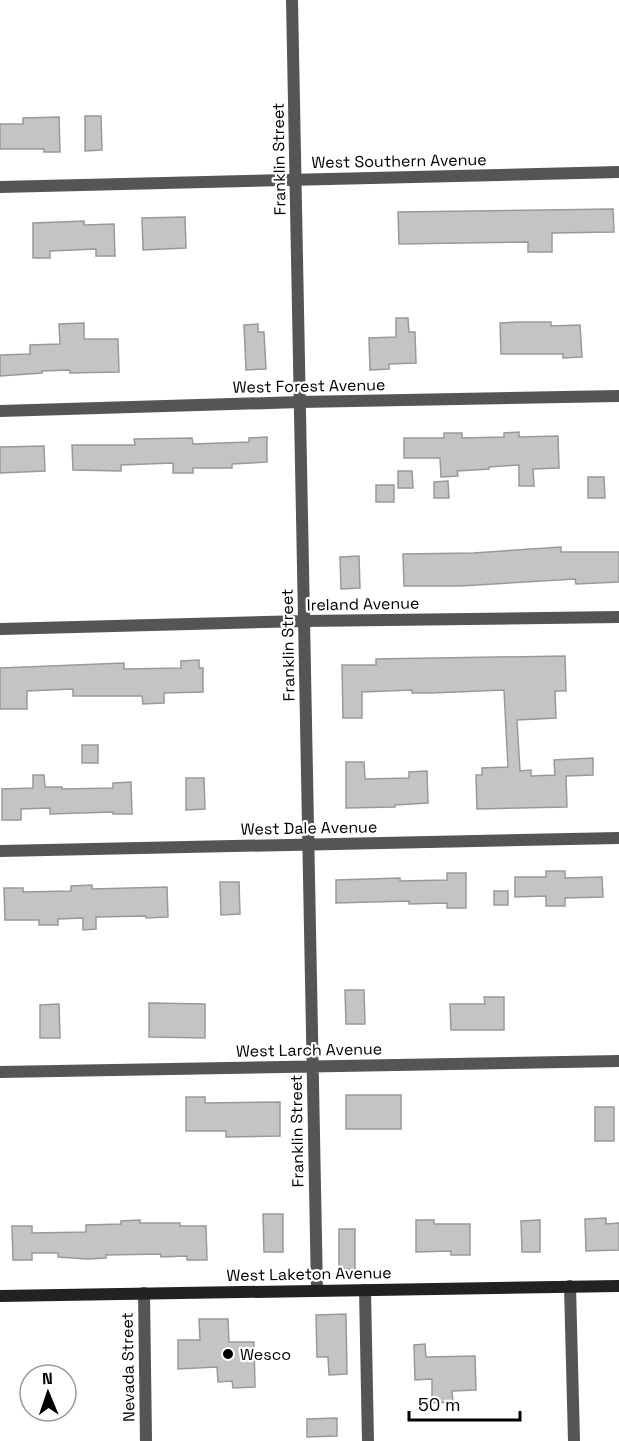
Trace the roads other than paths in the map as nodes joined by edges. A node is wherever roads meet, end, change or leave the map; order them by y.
1 (292, 0) edge
2 (619, 172) edge
3 (296, 180) junction
4 (0, 187) edge
5 (619, 396) edge
6 (300, 402) junction
7 (0, 411) edge
8 (619, 617) edge
9 (304, 621) junction
10 (0, 629) edge
11 (619, 838) edge
12 (307, 844) junction
13 (0, 851) edge
14 (619, 1061) edge
15 (312, 1066) junction
16 (0, 1072) edge
17 (570, 1286) junction
18 (619, 1286) edge
19 (317, 1290) junction
20 (365, 1290) junction
21 (144, 1293) junction
22 (0, 1296) edge
23 (146, 1441) edge
24 (368, 1441) edge
25 (574, 1441) edge

1 - 3 street, Franklin Street
2 - 3 street, West Southern Avenue
3 - 4 street, West Southern Avenue
3 - 6 street, Franklin Street
5 - 6 street, West Forest Avenue
6 - 7 street, West Forest Avenue
6 - 9 street, Franklin Street
8 - 9 street, Ireland Avenue
9 - 10 street, Ireland Avenue
9 - 12 street, Franklin Street
11 - 12 street, West Dale Avenue
12 - 13 street, West Dale Avenue
12 - 15 street, Franklin Street
14 - 15 street, West Larch Avenue
15 - 16 street, West Larch Avenue
15 - 19 street, Franklin Street
17 - 18 main road, West Laketon Avenue
17 - 20 main road, West Laketon Avenue
17 - 25 street
19 - 20 main road, West Laketon Avenue
19 - 21 main road, West Laketon Avenue
20 - 24 street
21 - 22 main road, West Laketon Avenue
21 - 23 street, Nevada Street

